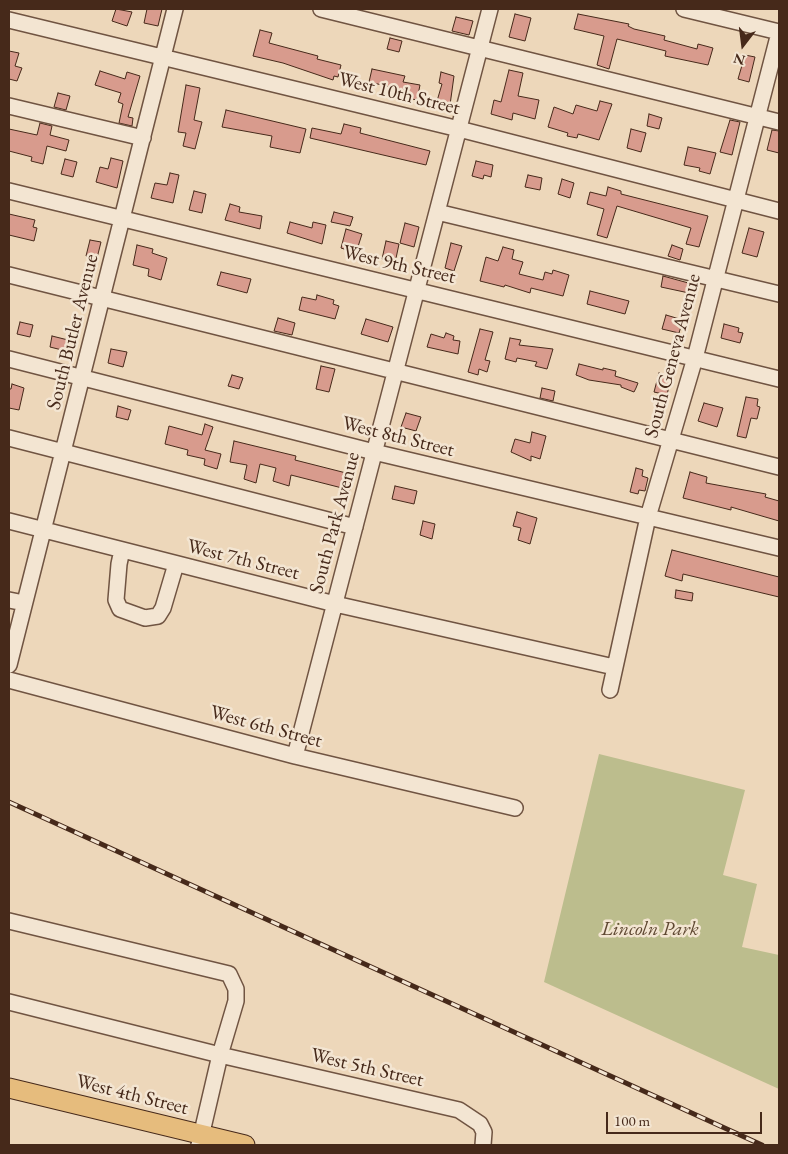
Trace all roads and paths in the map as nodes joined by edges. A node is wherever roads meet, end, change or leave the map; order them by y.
1 (175, 9) edge
2 (321, 9) edge
3 (490, 9) edge
4 (684, 9) edge
5 (9, 20) edge
6 (779, 32) edge
7 (480, 47) junction
8 (163, 57) junction
9 (9, 106) edge
10 (757, 116) junction
11 (779, 122) edge
12 (459, 129) junction
13 (143, 138) junction
14 (9, 191) edge
15 (735, 200) junction
16 (779, 211) edge
17 (437, 212) junction
18 (122, 220) junction
19 (9, 276) edge
20 (715, 278) junction
21 (417, 290) junction
22 (779, 294) edge
23 (102, 299) junction
24 (9, 358) edge
25 (695, 358) junction
26 (395, 372) junction
27 (82, 378) junction
28 (779, 379) edge
29 (9, 438) edge
30 (671, 439) junction
31 (63, 451) junction
32 (374, 452) junction
33 (779, 466) edge
34 (648, 517) junction
35 (9, 521) edge
36 (355, 527) junction
37 (43, 530) junction
38 (779, 548) edge
39 (122, 550) junction
40 (176, 564) junction
41 (9, 600) edge
42 (24, 604) junction
43 (335, 604) junction
44 (9, 665) edge
45 (614, 667) junction
46 (9, 680) edge
47 (610, 690) dead end
48 (295, 756) junction
49 (515, 808) dead end
50 (9, 921) edge
51 (9, 1002) edge
52 (220, 1055) junction
53 (9, 1088) edge
54 (200, 1140) edge
55 (245, 1145) edge
56 (484, 1145) edge

1 - 8 street, South Butler Avenue
2 - 7 street
3 - 7 street, South Park Avenue
4 - 6 street
5 - 8 street, West 10th Street
6 - 10 street, South Geneva Avenue
7 - 10 street
7 - 12 street, South Park Avenue
8 - 12 street, West 10th Street
8 - 13 street, South Butler Avenue
9 - 13 street
10 - 11 street
10 - 15 street, South Geneva Avenue
12 - 15 street, West 10th Street
12 - 17 street, South Park Avenue
13 - 18 street, South Butler Avenue
14 - 18 street, West 9th Street
15 - 16 street, West 10th Street
15 - 20 street, South Geneva Avenue
17 - 20 street
17 - 21 street, South Park Avenue
18 - 21 street, West 9th Street
18 - 23 street, South Butler Avenue
19 - 23 street
20 - 22 street
20 - 25 street, South Geneva Avenue
21 - 25 street, West 9th Street
21 - 26 street, South Park Avenue
23 - 26 street
23 - 27 street, South Butler Avenue
24 - 27 street, West 8th Street
25 - 28 street, West 9th Street
25 - 30 street, South Geneva Avenue
26 - 30 street
26 - 32 street, South Park Avenue
27 - 31 street, South Butler Avenue
27 - 32 street, West 8th Street
29 - 31 street
30 - 33 street
30 - 34 street, South Geneva Avenue
31 - 36 street
31 - 37 street, South Butler Avenue
32 - 34 street, West 8th Street
32 - 36 street, South Park Avenue
34 - 38 street, West 8th Street
34 - 45 street, South Geneva Avenue
35 - 37 street, West 7th Street
36 - 43 street, South Park Avenue
37 - 39 street, West 7th Street
37 - 42 street, South Butler Avenue
39 - 40 street, West 7th Street
39 - 40 street
40 - 43 street, West 7th Street
41 - 42 street
42 - 44 street, South Butler Avenue
43 - 45 street, West 7th Street
43 - 48 street, South Park Avenue
45 - 47 street, South Geneva Avenue
46 - 48 street, West 6th Street
48 - 49 street, West 6th Street
50 - 52 street
51 - 52 street, West 5th Street
52 - 54 street
52 - 56 street, West 5th Street
53 - 54 main road, West 4th Street
54 - 55 main road, West 4th Street

